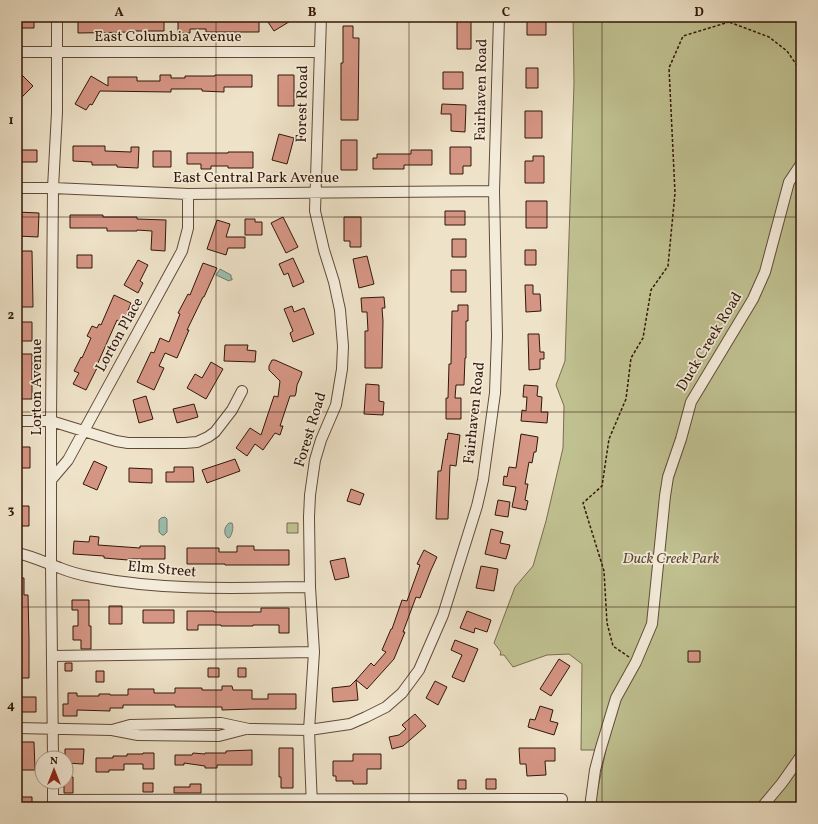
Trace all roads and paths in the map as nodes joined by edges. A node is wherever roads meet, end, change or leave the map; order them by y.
1 (57, 17) edge
2 (320, 17) edge
3 (499, 17) edge
4 (685, 17) edge
5 (729, 22) junction
6 (17, 52) edge
7 (57, 52) junction
8 (320, 52) junction
9 (801, 74) edge
10 (801, 164) edge
11 (17, 188) edge
12 (53, 188) junction
13 (494, 191) junction
14 (316, 193) junction
15 (188, 194) junction
16 (242, 391) dead end
17 (51, 421) junction
18 (17, 422) edge
19 (84, 431) junction
20 (51, 480) junction
21 (17, 553) edge
22 (51, 564) junction
23 (310, 587) junction
24 (314, 652) junction
25 (52, 656) junction
26 (636, 662) junction
27 (17, 728) edge
28 (53, 728) junction
29 (309, 730) junction
30 (53, 750) edge
31 (801, 756) edge
32 (53, 790) edge
33 (562, 799) dead end
34 (53, 803) edge
35 (312, 803) edge
36 (590, 807) edge
37 (762, 807) edge

1 - 7 street, Lorton Avenue
2 - 8 street, Forest Road
3 - 13 street, Fairhaven Road
4 - 5 path
5 - 9 path
5 - 26 path
6 - 7 street, East Columbia Avenue
7 - 8 street, East Columbia Avenue
7 - 12 street, Lorton Avenue
8 - 14 street, Forest Road
10 - 26 street, Duck Creek Road
11 - 12 street, East Central Park Avenue
12 - 15 street, East Central Park Avenue
12 - 17 street, Lorton Avenue
13 - 14 street, East Central Park Avenue
13 - 29 street, Fairhaven Road
14 - 15 street, East Central Park Avenue
14 - 23 street, Forest Road
15 - 19 street, Lorton Place
16 - 19 street
17 - 18 street
17 - 19 street
17 - 20 street, Lorton Avenue
19 - 20 street, Lorton Place
20 - 22 street, Lorton Avenue
21 - 22 street, Elm Street
22 - 23 street, Elm Street
22 - 25 street, Lorton Avenue
23 - 24 street, Forest Road
24 - 25 street
24 - 29 street, Forest Road
25 - 28 street, Lorton Avenue
26 - 36 street, Duck Creek Road
27 - 28 street, Fairhaven Road
28 - 29 street, Fairhaven Road
28 - 30 street, Lorton Avenue
29 - 35 street, Forest Road
31 - 37 street
32 - 34 street
33 - 35 street
34 - 35 street

